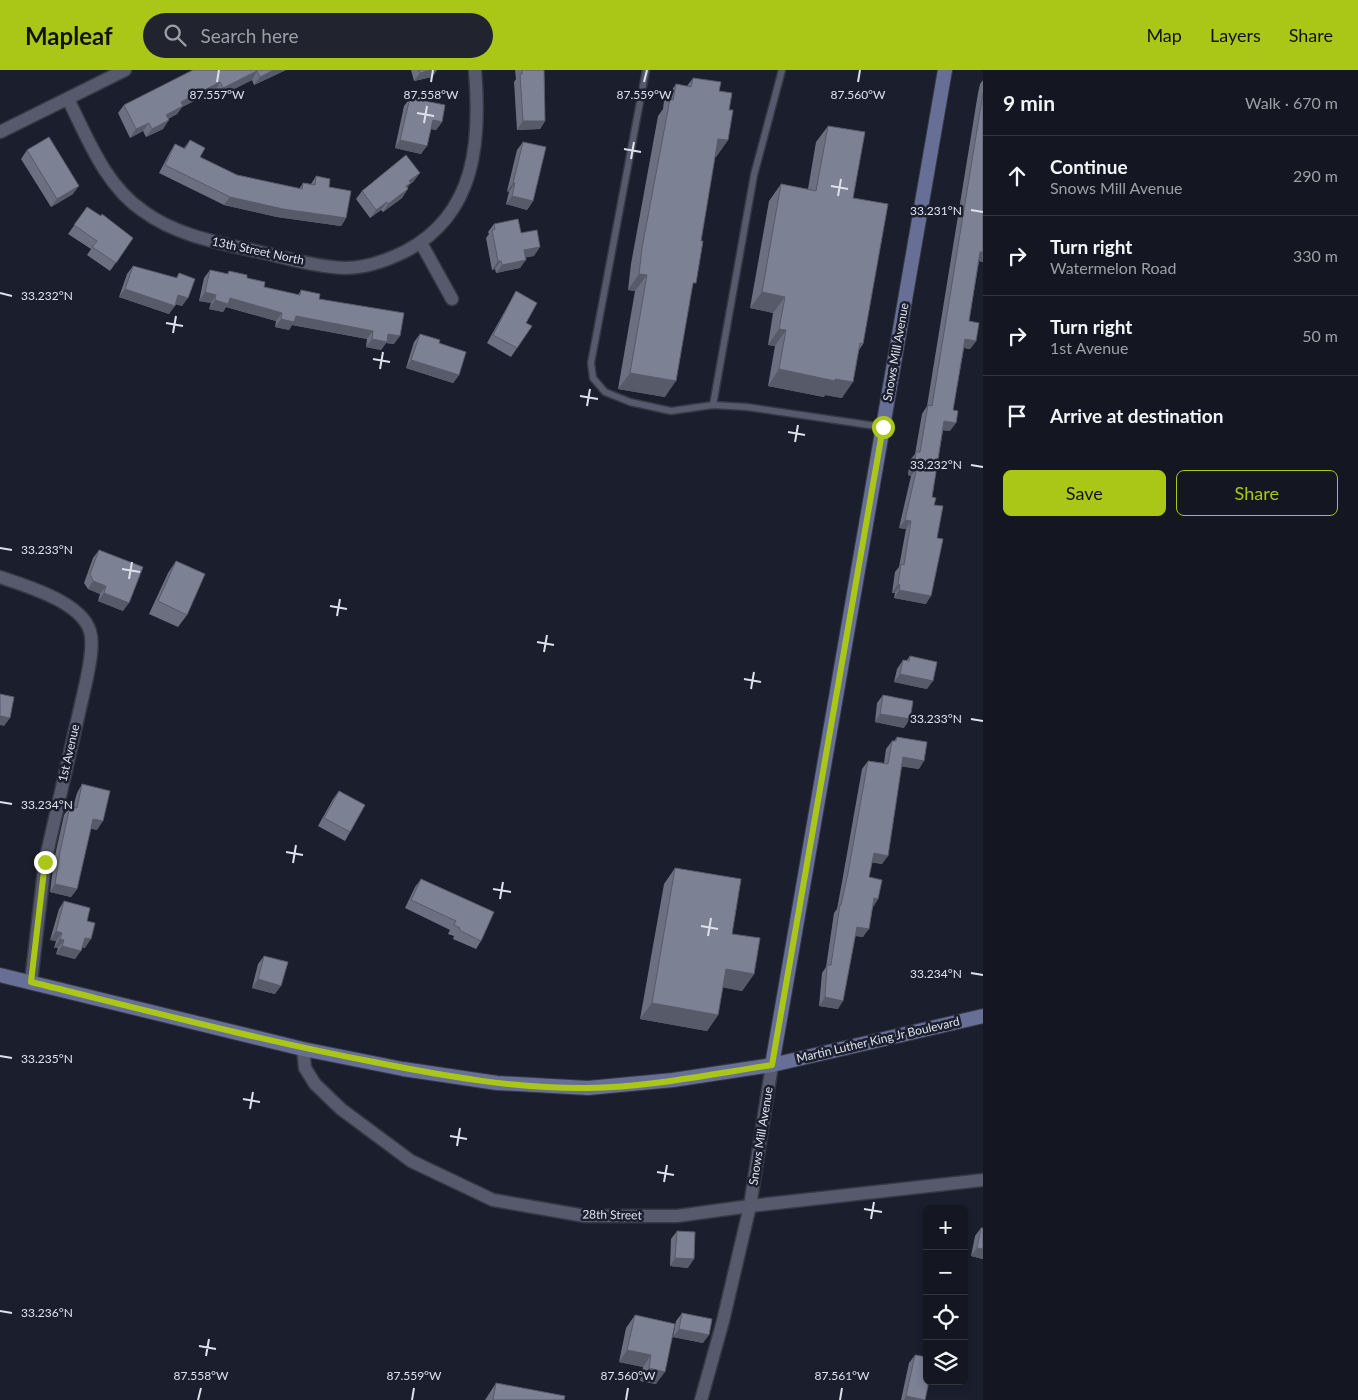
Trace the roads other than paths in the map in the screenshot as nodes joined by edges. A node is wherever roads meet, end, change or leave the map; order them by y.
1 (125, 70) edge
2 (475, 70) edge
3 (646, 70) edge
4 (782, 70) edge
5 (945, 70) edge
6 (68, 99) junction
7 (0, 132) edge
8 (421, 243) junction
9 (452, 299) dead end
10 (713, 406) junction
11 (883, 427) junction
12 (0, 577) edge
13 (0, 975) edge
14 (31, 982) junction
15 (983, 1016) edge
16 (303, 1049) junction
17 (772, 1065) junction
18 (983, 1180) edge
19 (750, 1206) junction
20 (701, 1400) edge

1 - 6 street
2 - 8 street, 13th Street North
3 - 10 lane
4 - 10 lane
5 - 11 main road, Snows Mill Avenue
6 - 7 street
6 - 8 street, 13th Street North
8 - 9 street
10 - 11 lane
11 - 17 main road, Snows Mill Avenue
12 - 14 street, 1st Avenue
13 - 14 main road, Martin Luther King Jr Boulevard
14 - 16 main road, Martin Luther King Jr Boulevard
15 - 17 main road, Martin Luther King Jr Boulevard
16 - 17 main road, Martin Luther King Jr Boulevard
16 - 19 street, 28th Street
17 - 19 street, Snows Mill Avenue
18 - 19 street, 28th Street
19 - 20 street, Snows Mill Avenue

